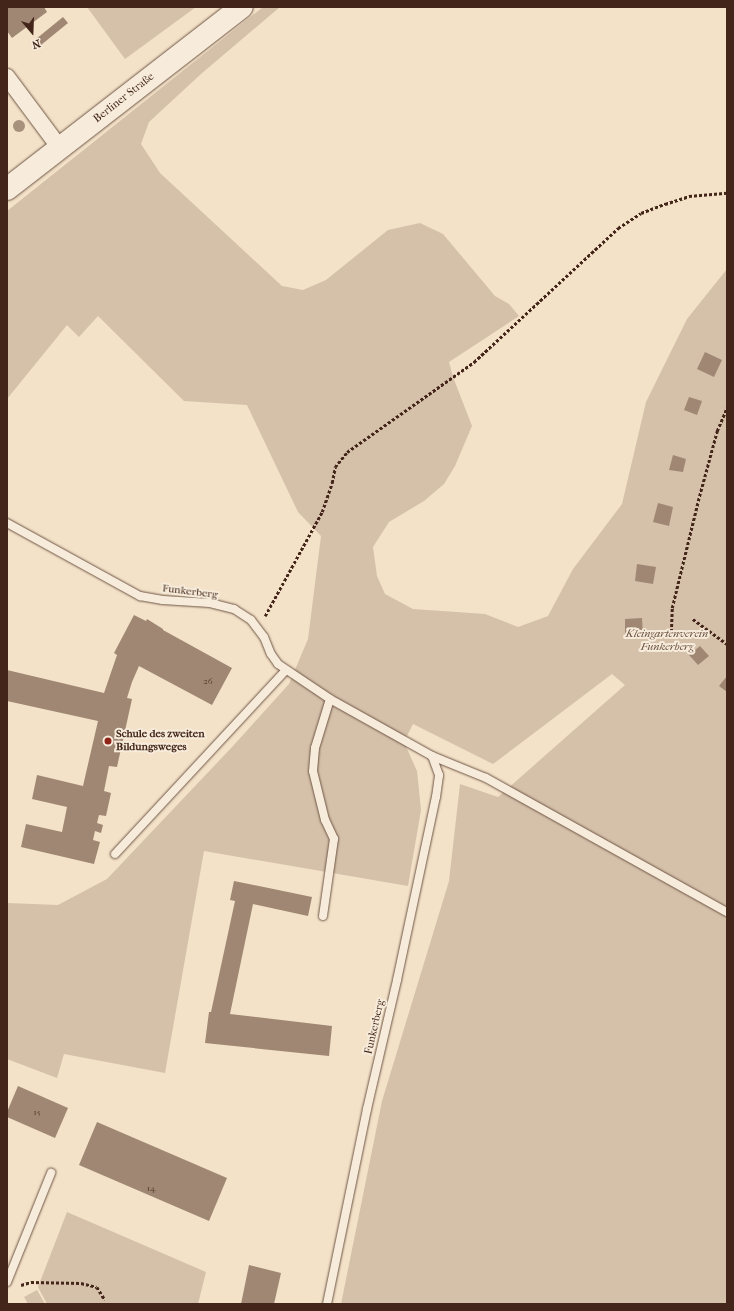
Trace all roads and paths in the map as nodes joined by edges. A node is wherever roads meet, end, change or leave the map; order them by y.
1 (242, 7) edge
2 (7, 77) edge
3 (60, 148) junction
4 (7, 189) edge
5 (727, 193) edge
6 (727, 408) edge
7 (7, 523) edge
8 (693, 618) dead end
9 (258, 629) junction
10 (671, 637) dead end
11 (727, 644) edge
12 (286, 670) junction
13 (330, 699) junction
14 (432, 756) junction
15 (115, 854) dead end
16 (727, 912) edge
17 (323, 916) dead end
18 (51, 1173) dead end
19 (7, 1282) edge
20 (14, 1287) dead end
21 (105, 1300) dead end
22 (327, 1304) edge

1 - 3 street, Berliner Straße
2 - 3 street
3 - 4 street, Berliner Straße
5 - 9 path
6 - 10 path
7 - 9 lane, Funkerberg
8 - 11 path
9 - 12 lane, Funkerberg
12 - 13 lane, Funkerberg
12 - 15 lane
13 - 14 lane, Funkerberg
13 - 17 lane
14 - 16 lane, Funkerberg
14 - 22 lane, Funkerberg
18 - 19 lane
20 - 21 path

